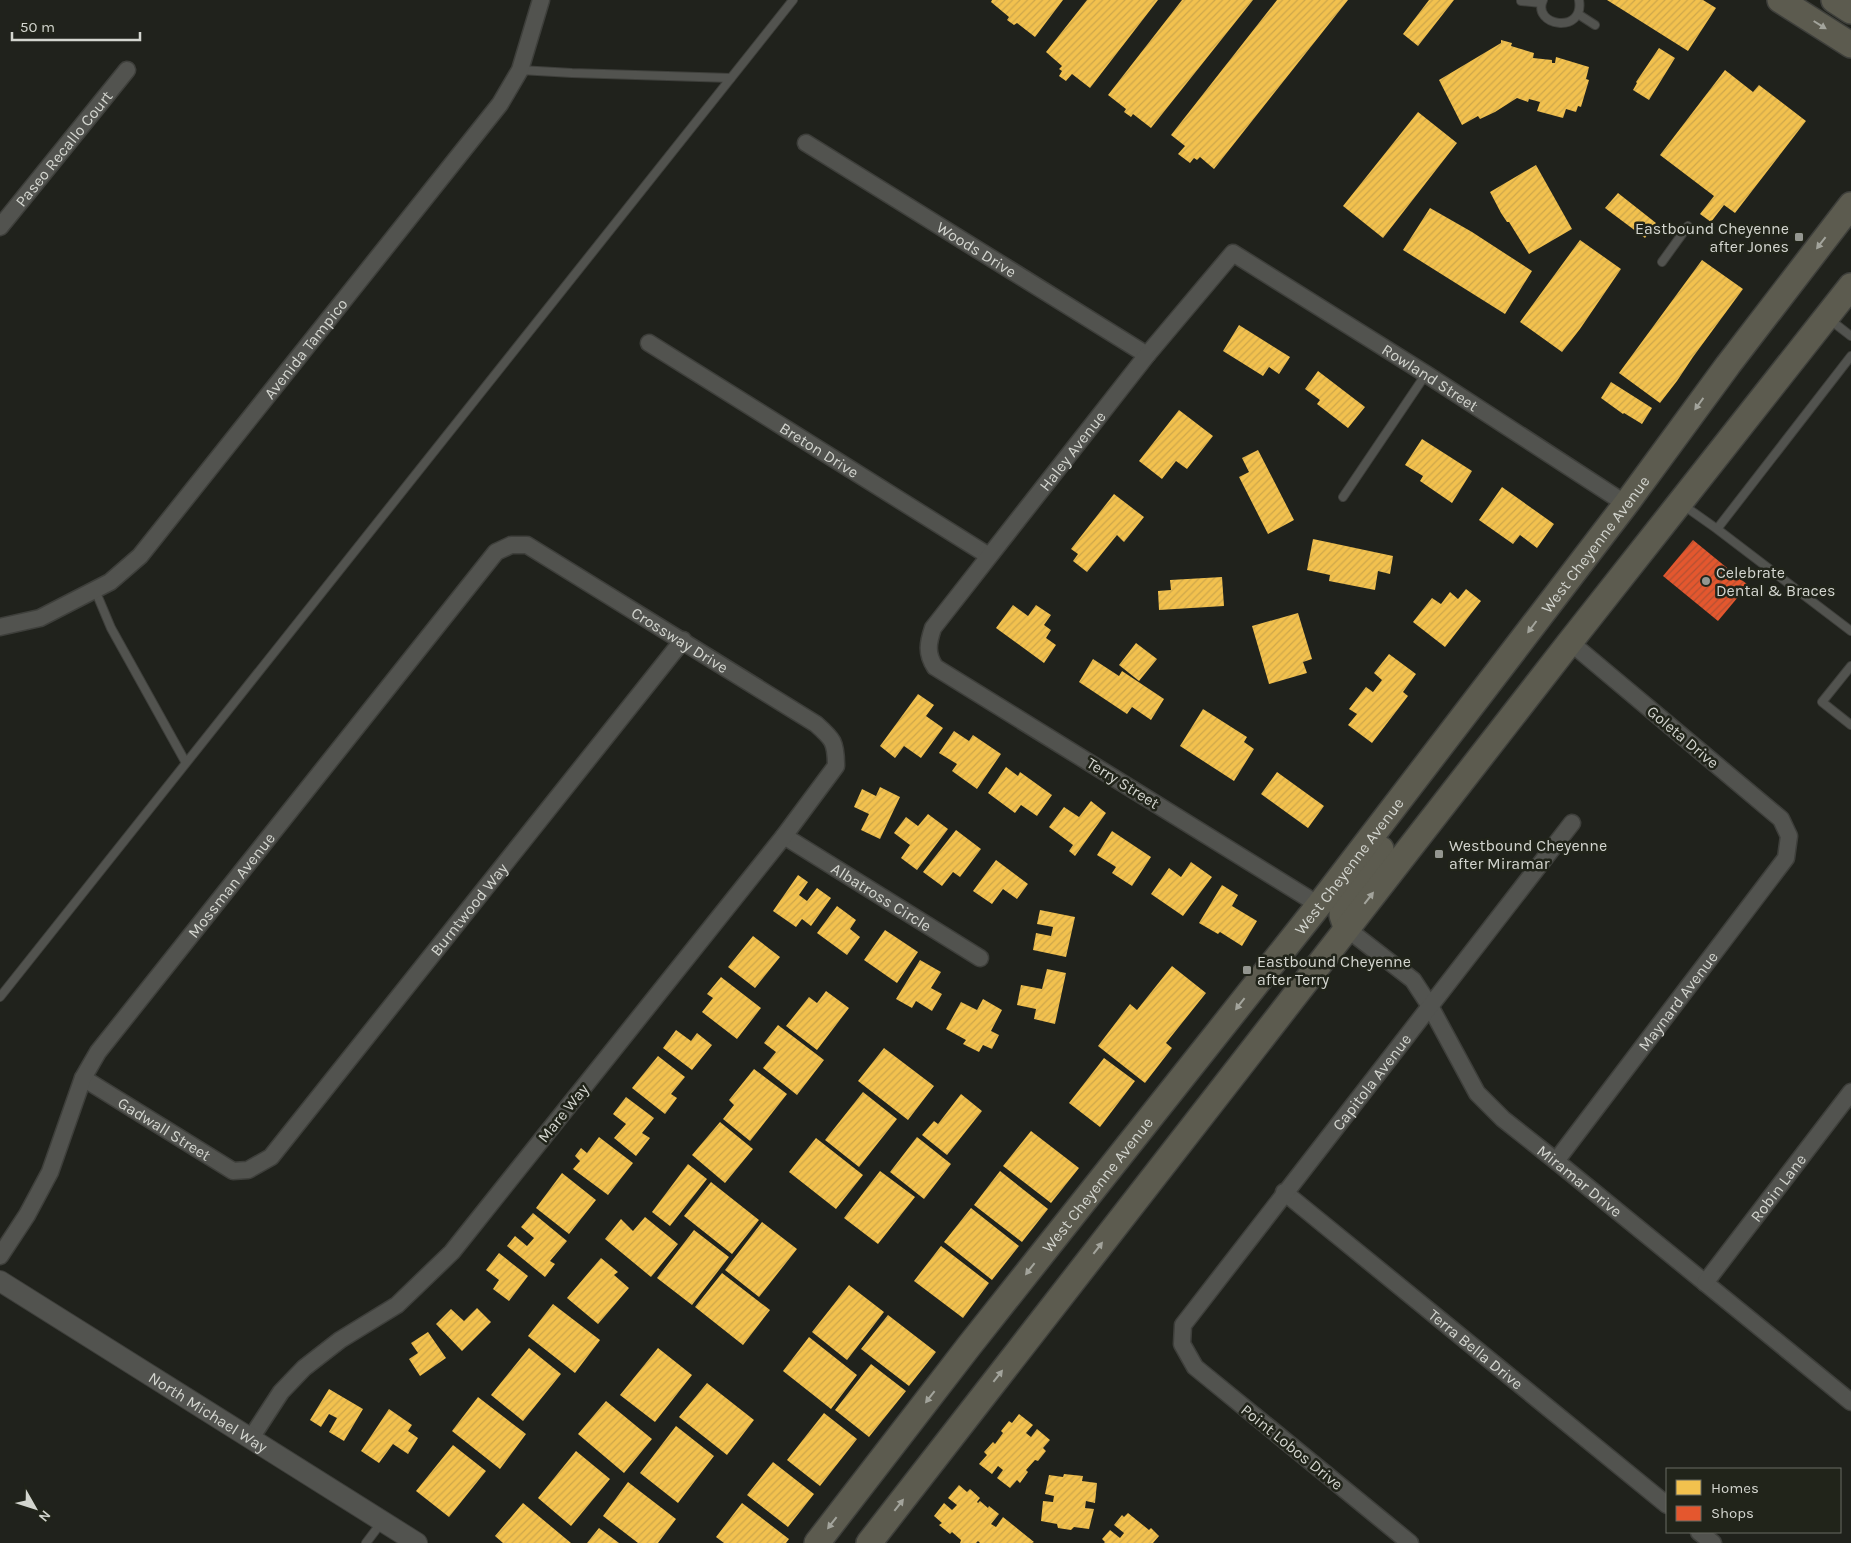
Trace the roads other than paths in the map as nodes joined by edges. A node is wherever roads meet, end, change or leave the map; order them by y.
1 (541, 0) edge
2 (793, 0) edge
3 (1580, 0) edge
4 (1780, 0) edge
5 (1834, 0) edge
6 (1521, 1) dead end
7 (1542, 2) edge
8 (1851, 10) edge
9 (1578, 14) junction
10 (1595, 25) dead end
11 (1851, 45) edge
12 (127, 70) dead end
13 (520, 70) junction
14 (731, 78) junction
15 (806, 143) dead end
16 (1851, 205) edge
17 (1688, 226) dead end
18 (0, 227) edge
19 (1233, 253) joint
20 (1662, 262) dead end
21 (1851, 286) edge
22 (1826, 317) junction
23 (1851, 336) edge
24 (649, 343) dead end
25 (1147, 355) junction
26 (1851, 356) edge
27 (1426, 374) junction
28 (1343, 497) dead end
29 (1679, 503) junction
30 (1626, 504) junction
31 (1718, 529) junction
32 (511, 545) joint
33 (990, 556) junction
34 (95, 590) junction
35 (0, 627) edge
36 (1851, 632) edge
37 (683, 640) junction
38 (1570, 642) junction
39 (929, 658) joint
40 (1851, 666) edge
41 (1851, 725) edge
42 (1450, 734) junction
43 (836, 752) joint
44 (186, 763) junction
45 (1572, 823) dead end
46 (784, 836) junction
47 (1789, 836) joint
48 (1319, 905) junction
49 (1346, 928) junction
50 (980, 958) dead end
51 (0, 996) edge
52 (1430, 1006) junction
53 (83, 1078) junction
54 (1851, 1092) edge
55 (1196, 1121) junction
56 (1556, 1161) junction
57 (248, 1170) joint
58 (1284, 1192) junction
59 (0, 1256) edge
60 (0, 1281) edge
61 (1706, 1283) junction
62 (1182, 1344) joint
63 (1851, 1402) edge
64 (251, 1438) junction
65 (1666, 1505) edge
66 (383, 1521) junction
67 (1700, 1533) edge
68 (366, 1543) edge
69 (417, 1543) edge
70 (817, 1543) edge
71 (869, 1543) edge
72 (1410, 1543) edge
73 (1713, 1543) edge

1 - 13 street, Avenida Tampico
2 - 14 lane
3 - 9 lane
4 -> 11 main road
5 - 8 main road
6 - 7 lane
7 - 9 lane
9 - 10 lane
12 - 18 street, Paseo Recallo Court
13 - 14 lane
13 - 34 street, Avenida Tampico
14 - 44 lane
15 - 25 street, Woods Drive
16 -> 30 main road, West Cheyenne Avenue
17 - 20 lane
19 - 25 street, Haley Avenue
19 - 27 street, Rowland Street
21 - 22 main road
22 - 23 lane
22 - 29 main road
24 - 33 street, Breton Drive
25 - 33 street, Haley Avenue
26 - 31 lane
27 - 28 lane
27 - 30 street, Rowland Street
29 - 31 lane
29 - 38 main road
30 -> 42 main road, West Cheyenne Avenue
31 - 36 lane
32 - 37 street, Crossway Drive
32 - 53 street, Mossman Avenue
33 - 39 street, Haley Avenue
34 - 35 street, Avenida Tampico
34 - 44 lane
37 - 43 street, Crossway Drive
37 - 57 street, Burntwood Way
38 - 47 street, Goleta Drive
49 -> 38 main road
39 - 48 street, Terry Street
40 - 41 lane
42 - 48 main road, West Cheyenne Avenue
42 - 49 main road
43 - 46 street, Mare Way
44 - 51 lane
45 - 52 street, Capitola Avenue
46 - 50 street, Albatross Circle
46 - 64 street, Mare Way
47 - 56 street, Maynard Avenue
48 - 55 main road
48 -> 70 main road, West Cheyenne Avenue
49 - 52 street, Miramar Drive
49 - 55 main road
52 - 56 street, Miramar Drive
52 - 58 street, Capitola Avenue
53 - 57 street, Gadwall Street
53 - 59 street, Mossman Avenue
54 - 61 street, Robin Lane
71 -> 55 main road
56 - 61 street, Miramar Drive
58 - 62 street, Capitola Avenue
58 - 65 street, Terra Bella Drive
60 - 64 street, North Michael Way
61 - 63 street, Miramar Drive
62 - 72 street, Point Lobos Drive
64 - 66 street, North Michael Way
66 - 68 lane
66 - 69 street, North Michael Way
67 - 73 street

